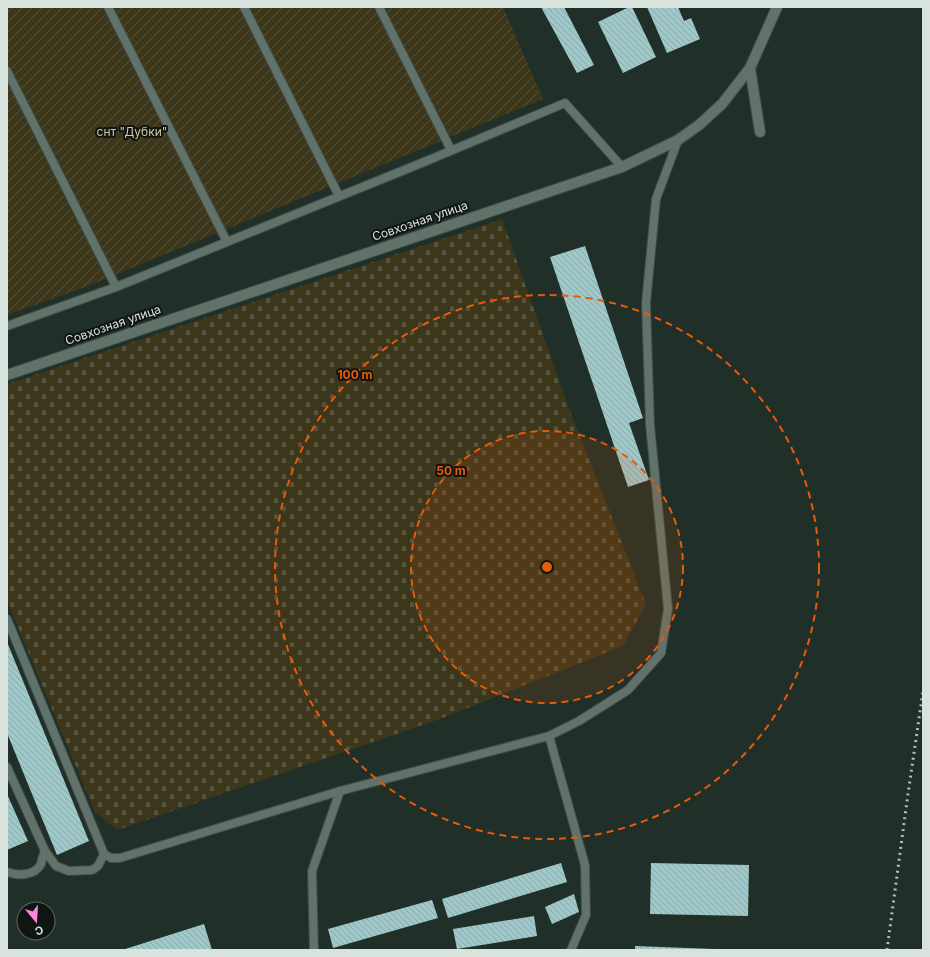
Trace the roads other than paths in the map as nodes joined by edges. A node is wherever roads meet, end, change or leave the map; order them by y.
1 (108, 7) edge
2 (244, 7) edge
3 (378, 7) edge
4 (777, 7) edge
5 (750, 68) junction
6 (7, 71) edge
7 (760, 132) dead end
8 (678, 140) junction
9 (451, 150) junction
10 (622, 167) junction
11 (338, 196) junction
12 (227, 242) junction
13 (116, 287) junction
14 (7, 326) edge
15 (7, 375) edge
16 (7, 619) edge
17 (549, 736) junction
18 (7, 767) edge
19 (340, 791) junction
20 (44, 851) junction
21 (104, 854) junction
22 (7, 872) edge
23 (314, 950) edge
24 (571, 950) edge

1 - 12 lane
2 - 11 lane
3 - 9 lane
4 - 5 street, Совхозная улица
5 - 7 street
5 - 8 street, Совхозная улица
6 - 13 lane
8 - 10 street, Совхозная улица
8 - 17 lane
9 - 10 lane
9 - 11 lane
10 - 15 street, Совхозная улица
11 - 12 lane
12 - 13 lane
13 - 14 lane
16 - 21 lane
17 - 19 lane
17 - 24 lane
18 - 20 lane
19 - 21 lane
19 - 23 lane
20 - 21 lane
20 - 22 lane

